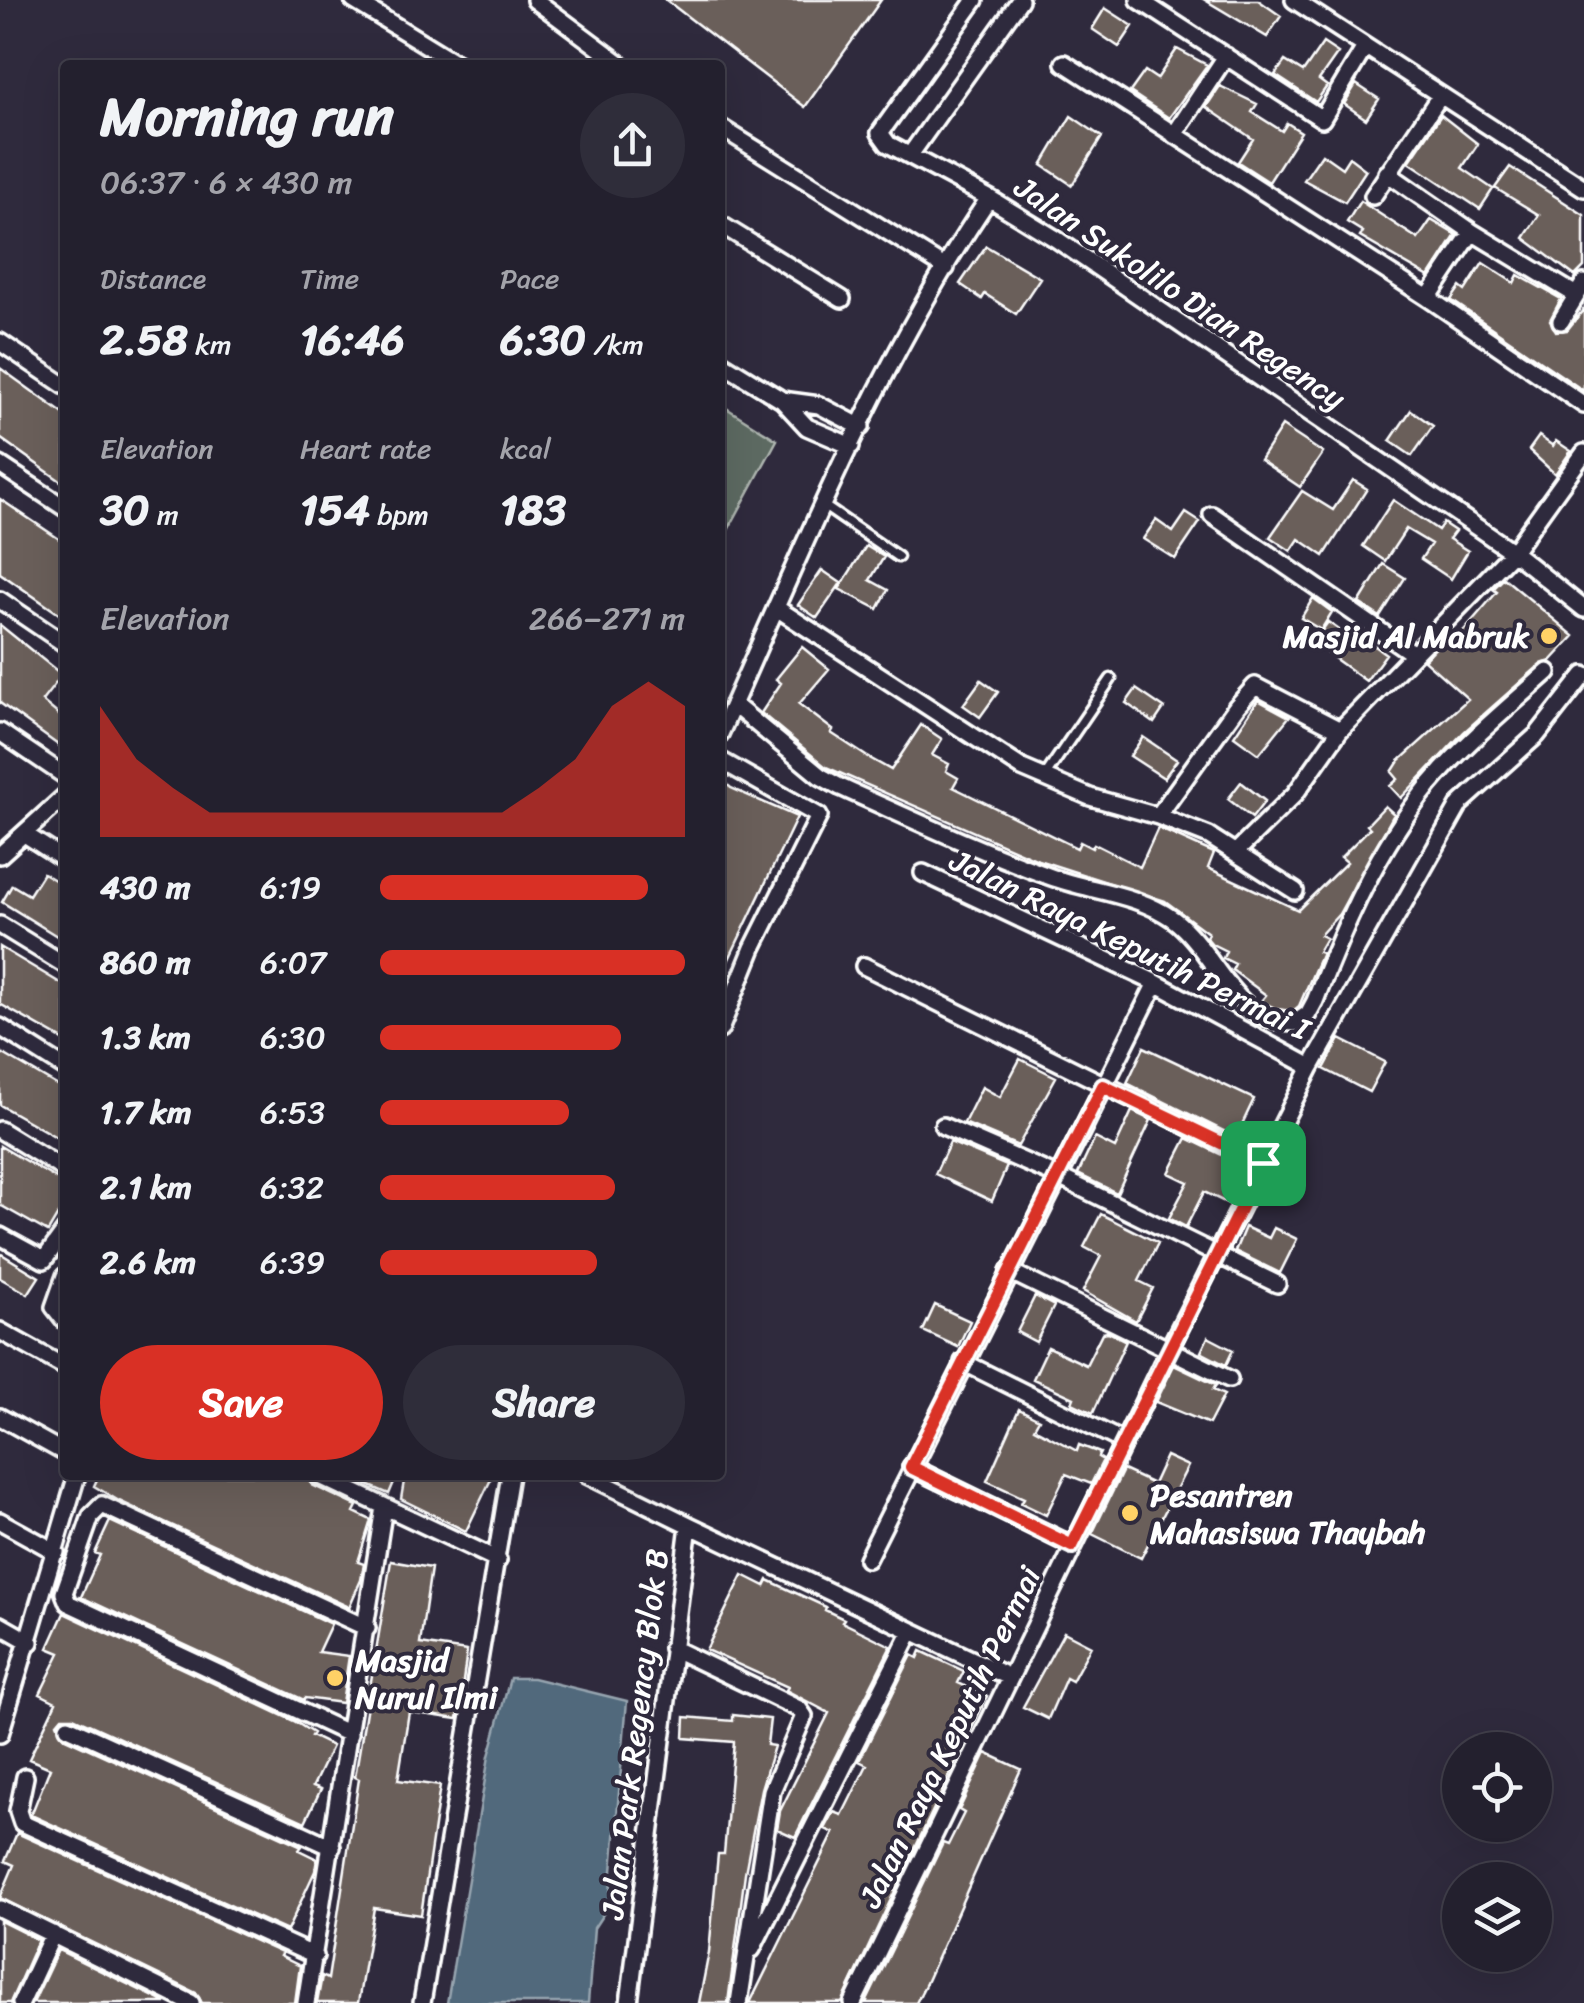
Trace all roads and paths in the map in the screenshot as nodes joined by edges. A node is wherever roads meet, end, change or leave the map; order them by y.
1 (352, 0) edge
2 (534, 0) edge
3 (975, 0) edge
4 (1020, 0) edge
5 (1139, 0) edge
6 (1294, 0) edge
7 (1366, 47) junction
8 (1226, 56) junction
9 (451, 60) edge
10 (609, 60) edge
11 (1064, 63) dead end
12 (1440, 96) junction
13 (725, 131) edge
14 (1174, 135) junction
15 (910, 154) junction
16 (1387, 172) junction
17 (1584, 188) edge
18 (1373, 196) dead end
19 (989, 198) junction
20 (725, 227) edge
21 (1472, 232) junction
22 (946, 268) junction
23 (1580, 289) edge
24 (1428, 298) junction
25 (842, 299) dead end
26 (1561, 321) dead end
27 (0, 342) edge
28 (725, 365) edge
29 (60, 383) edge
30 (782, 400) junction
31 (1584, 404) edge
32 (861, 427) junction
33 (851, 446) junction
34 (1584, 453) edge
35 (0, 465) edge
36 (60, 505) edge
37 (822, 505) junction
38 (1212, 515) dead end
39 (1513, 552) junction
40 (898, 557) dead end
41 (0, 600) edge
42 (778, 609) junction
43 (1584, 609) edge
44 (60, 641) edge
45 (1412, 653) junction
46 (1548, 672) dead end
47 (1584, 675) edge
48 (1112, 678) dead end
49 (734, 704) junction
50 (725, 723) edge
51 (1340, 730) junction
52 (0, 732) edge
53 (725, 763) edge
54 (60, 773) edge
55 (1043, 779) junction
56 (60, 801) edge
57 (1158, 816) junction
58 (26, 835) junction
59 (1237, 851) junction
60 (0, 855) edge
61 (60, 857) edge
62 (923, 874) dead end
63 (1296, 891) dead end
64 (0, 925) edge
65 (60, 962) edge
66 (864, 966) dead end
67 (1156, 983) junction
68 (725, 1017) edge
69 (0, 1026) edge
70 (60, 1065) edge
71 (1311, 1067) junction
72 (1103, 1086) junction
73 (943, 1126) dead end
74 (0, 1130) edge
75 (1263, 1163) junction
76 (60, 1167) edge
77 (1057, 1176) junction
78 (0, 1236) edge
79 (60, 1238) edge
80 (1218, 1254) junction
81 (1009, 1271) junction
82 (1277, 1284) dead end
83 (60, 1290) edge
84 (60, 1315) edge
85 (0, 1331) edge
86 (1169, 1350) junction
87 (963, 1362) junction
88 (60, 1364) edge
89 (1229, 1379) dead end
90 (0, 1417) edge
91 (1124, 1442) junction
92 (60, 1450) edge
93 (911, 1467) junction
94 (76, 1480) edge
95 (328, 1480) edge
96 (509, 1480) edge
97 (596, 1480) edge
98 (384, 1507) junction
99 (0, 1521) edge
100 (689, 1525) junction
101 (1072, 1546) junction
102 (56, 1552) junction
103 (867, 1558) dead end
104 (498, 1560) junction
105 (0, 1626) edge
106 (367, 1628) junction
107 (911, 1632) junction
108 (30, 1642) junction
109 (672, 1648) junction
110 (1009, 1676) junction
111 (68, 1726) dead end
112 (0, 1733) edge
113 (349, 1734) junction
114 (24, 1777) dead end
115 (332, 1847) junction
116 (1, 1909) edge
117 (53, 1934) junction
118 (314, 1956) junction
119 (746, 1962) junction
120 (21, 2003) edge
121 (191, 2003) edge
122 (306, 2003) edge
123 (422, 2003) edge
124 (630, 2003) edge
125 (738, 2003) edge
126 (852, 2003) edge

1 - 9 street
2 - 10 street
3 - 15 street
4 - 15 street
5 - 8 street
6 - 7 street
7 - 8 street
7 - 12 street
8 - 14 street
11 - 14 street
12 - 16 street
12 - 17 street
13 - 22 street
14 - 24 street
15 - 19 street
16 - 18 street
16 - 21 street
19 - 22 street, Jalan Sukolilo Dian Regency
19 - 39 street, Jalan Sukolilo Dian Regency
20 - 25 street
21 - 23 street
21 - 24 street
22 - 32 street, Jalan Sukolilo Dian Regency
23 - 26 street
24 - 31 street
27 - 29 street
28 - 30 street
30 - 32 street
30 - 33 street
32 - 33 street, Jalan Sukolilo Dian Regency
33 - 37 street, Jalan Sukolilo Dian Regency
34 - 39 street
35 - 36 street
37 - 40 lane
37 - 42 street, Jalan Sukolilo Dian Regency
38 - 45 street
39 - 43 street, Jalan Sukolilo Dian Regency
39 - 45 street
41 - 44 street
42 - 49 street, Jalan Sukolilo Dian Regency
42 - 55 street
45 - 51 street
46 - 49 street
47 - 71 street, Jalan Raya Keputih Permai
48 - 55 lane
49 - 50 street, Jalan Sukolilo Dian Regency
51 - 57 street
51 - 59 street
52 - 54 street
53 - 68 street
55 - 57 street
56 - 58 street
57 - 59 street
58 - 60 street
58 - 61 street
59 - 63 street
62 - 67 street, Jalan Raya Keputih Permai I
64 - 65 street
66 - 72 street
67 - 71 street, Jalan Raya Keputih Permai I
67 - 72 street
69 - 70 street
71 - 75 street, Jalan Raya Keputih Permai
72 - 75 street
72 - 77 street
73 - 77 street
74 - 76 street
75 - 80 street, Jalan Raya Keputih Permai
77 - 80 street
77 - 81 street
78 - 79 street
80 - 82 street
80 - 86 street, Jalan Raya Keputih Permai
81 - 86 street
81 - 87 street
83 - 84 street
85 - 88 street
86 - 89 street
86 - 91 street, Jalan Raya Keputih Permai
87 - 91 street
87 - 93 street
90 - 92 street
91 - 101 street, Jalan Raya Keputih Permai
93 - 101 street
93 - 103 street
94 - 102 street
95 - 98 street
96 - 104 street
97 - 100 street, Jalan Park Regency Blok B
98 - 104 street
98 - 106 street
99 - 102 street
100 - 107 street
100 - 109 street, Jalan Park Regency Blok B
101 - 110 street, Jalan Raya Keputih Permai
102 - 108 street
104 - 123 street
105 - 108 street
106 - 113 street
106 - 113 street
107 - 110 street
107 - 119 street
108 - 112 street
109 - 119 street
109 - 124 street, Jalan Park Regency Blok B
110 - 126 street, Jalan Raya Keputih Permai
111 - 115 street
113 - 115 street
114 - 118 street
115 - 118 street
116 - 117 street
117 - 120 street
117 - 121 street
118 - 122 street
119 - 125 street

